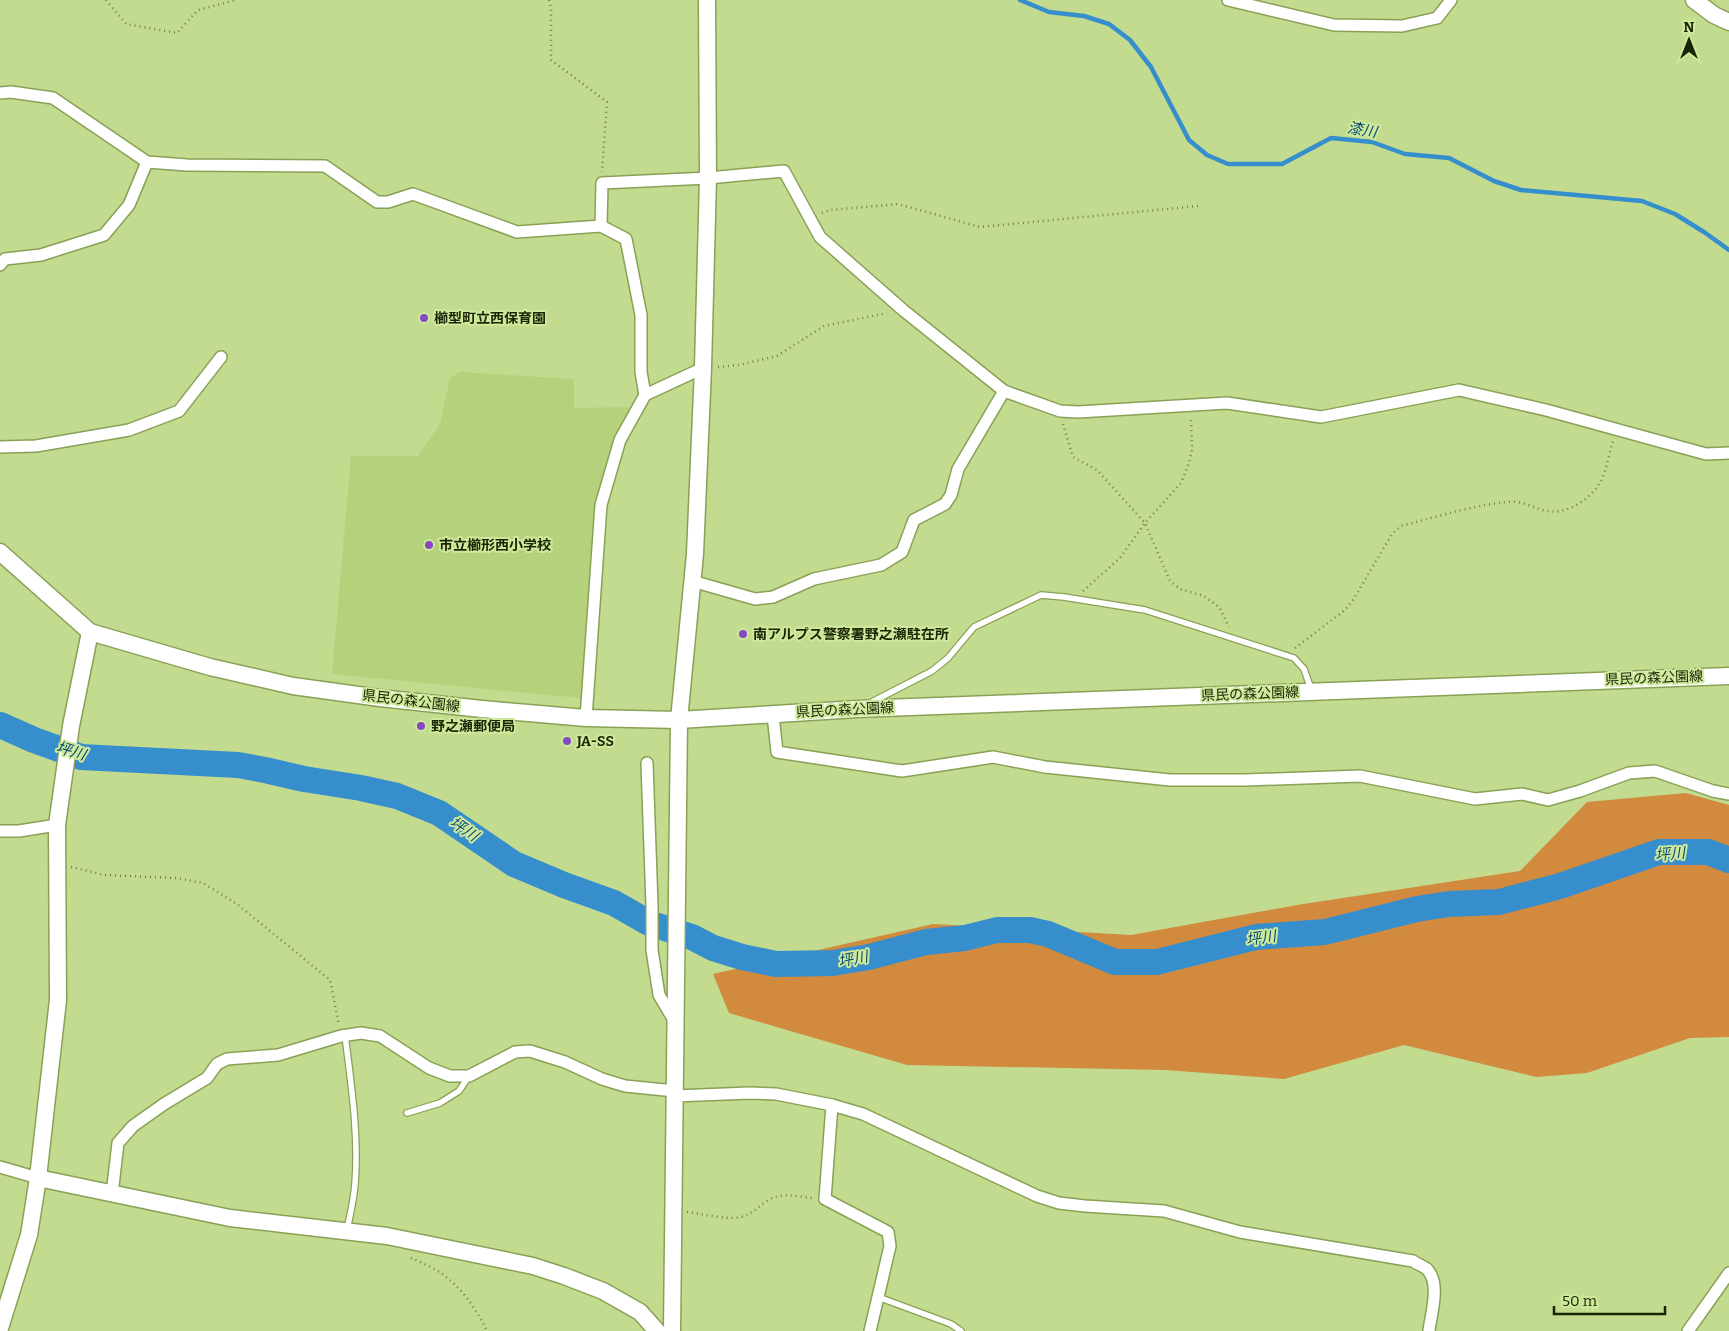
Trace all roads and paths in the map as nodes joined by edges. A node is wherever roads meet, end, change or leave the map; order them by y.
1 (106, 0) edge
2 (236, 0) edge
3 (549, 0) edge
4 (707, 0) edge
5 (1228, 0) edge
6 (1451, 0) edge
7 (1694, 0) edge
8 (1729, 22) edge
9 (0, 93) edge
10 (147, 162) junction
11 (708, 178) junction
12 (602, 183) junction
13 (1198, 206) dead end
14 (809, 217) junction
15 (601, 226) junction
16 (0, 266) edge
17 (903, 310) junction
18 (221, 357) dead end
19 (703, 368) junction
20 (1004, 391) junction
21 (644, 395) junction
22 (1191, 405) junction
23 (1060, 411) junction
24 (1617, 430) junction
25 (0, 447) edge
26 (1729, 452) edge
27 (1145, 523) junction
28 (0, 552) edge
29 (692, 581) junction
30 (1074, 598) junction
31 (90, 632) junction
32 (1234, 638) junction
33 (1286, 655) junction
34 (1729, 676) edge
35 (1311, 691) junction
36 (856, 709) junction
37 (774, 714) junction
38 (586, 718) junction
39 (679, 720) junction
40 (647, 763) dead end
41 (1729, 794) edge
42 (57, 825) junction
43 (0, 831) edge
44 (58, 864) junction
45 (675, 1024) junction
46 (343, 1036) junction
47 (469, 1076) junction
48 (675, 1093) junction
49 (832, 1105) junction
50 (407, 1113) dead end
51 (0, 1167) edge
52 (38, 1178) junction
53 (112, 1194) junction
54 (825, 1199) junction
55 (673, 1210) junction
56 (347, 1230) junction
57 (411, 1258) dead end
58 (1729, 1273) edge
59 (878, 1297) junction
60 (0, 1328) edge
61 (487, 1331) edge
62 (657, 1331) edge
63 (672, 1331) edge
64 (870, 1331) edge
65 (960, 1331) edge
66 (1428, 1331) edge
67 (1688, 1331) edge

1 - 2 path
3 - 12 path
4 - 11 street
5 - 6 street
7 - 8 street
9 - 10 street
10 - 15 street
10 - 16 street
11 - 12 street
11 - 14 street
11 - 19 street
12 - 15 street
13 - 14 path
14 - 17 street
15 - 21 street
17 - 19 path
17 - 20 street
18 - 25 street
19 - 21 street
19 - 29 street
20 - 23 street
20 - 29 street
21 - 38 street
22 - 23 street
22 - 24 street
22 - 27 path
23 - 27 path
24 - 26 street
24 - 33 path
27 - 30 path
27 - 32 path
28 - 31 street, 県民の森公園線
29 - 39 street
30 - 32 lane
30 - 36 lane
31 - 38 street, 県民の森公園線
31 - 42 street
32 - 33 lane
33 - 35 lane
34 - 35 street, 県民の森公園線
35 - 36 street, 県民の森公園線
36 - 37 street, 県民の森公園線
37 - 39 street, 県民の森公園線
37 - 41 street
38 - 39 street, 県民の森公園線
39 - 45 street
40 - 45 street
42 - 43 street
42 - 44 street
44 - 46 path
44 - 52 street
45 - 48 street
46 - 47 street
46 - 53 street
46 - 56 lane
47 - 48 street
47 - 50 lane
48 - 49 street
48 - 55 street
49 - 54 street
49 - 66 street
51 - 52 street
52 - 53 street
52 - 60 street
53 - 56 street
54 - 55 path
54 - 59 street
55 - 63 street
56 - 62 street
57 - 61 path
58 - 67 street
59 - 64 street
59 - 65 lane

